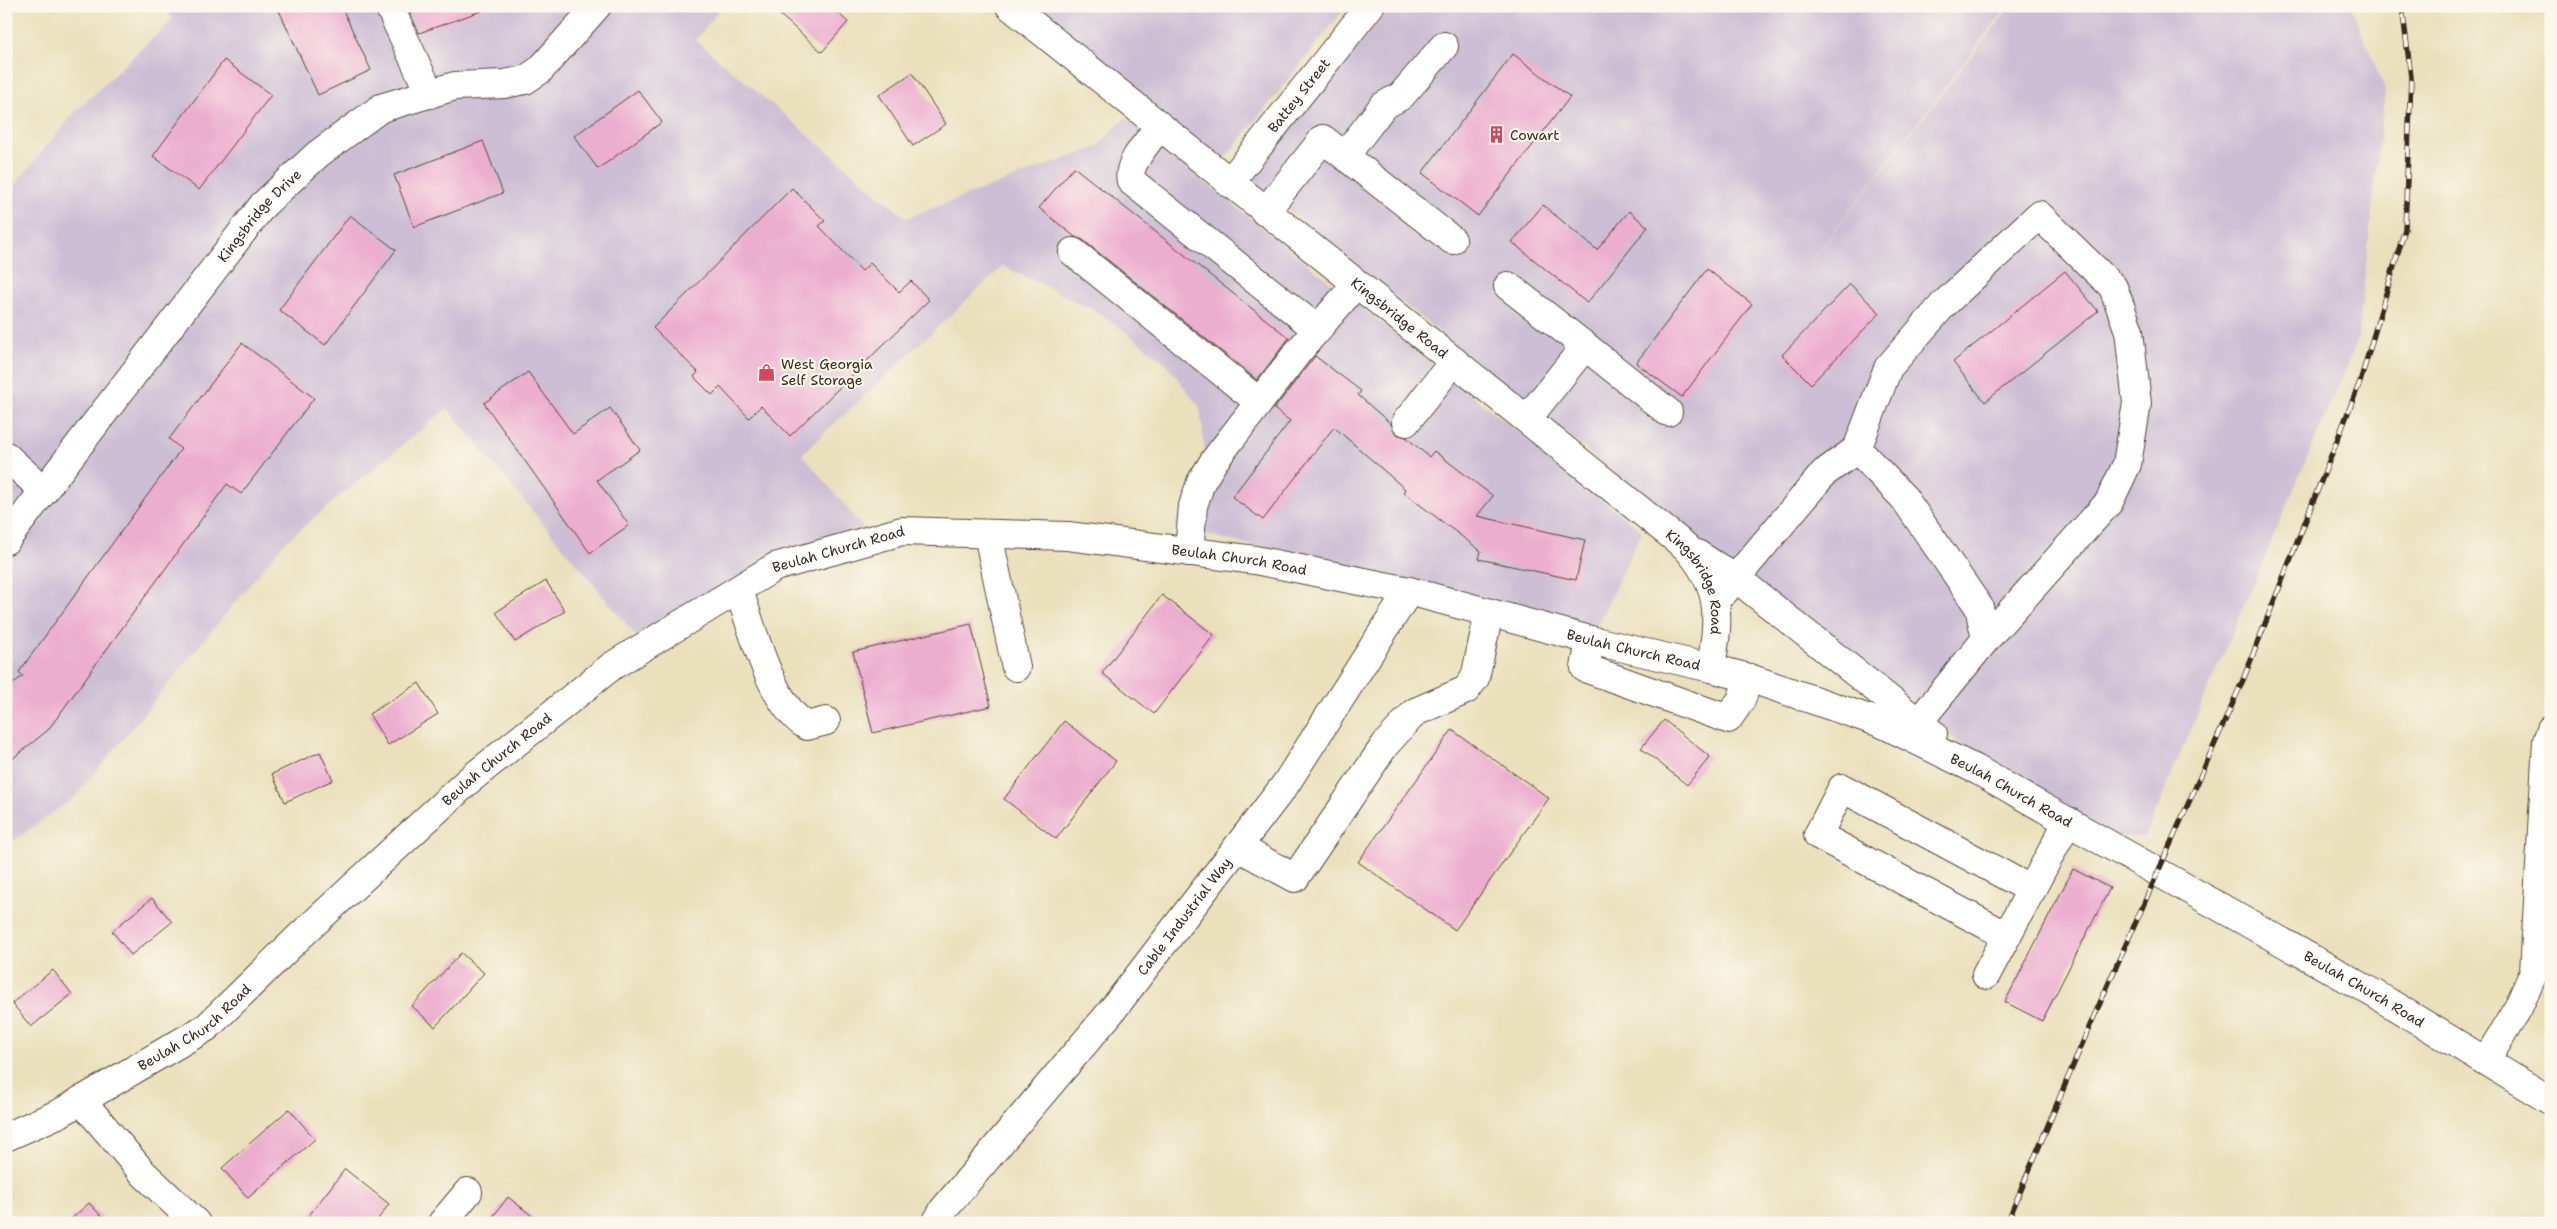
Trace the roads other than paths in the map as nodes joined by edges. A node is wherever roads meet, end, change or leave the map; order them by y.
1 (390, 6) edge
2 (597, 6) edge
3 (1010, 6) edge
4 (1370, 6) edge
5 (1444, 46) dead end
6 (430, 94) junction
7 (1159, 128) junction
8 (1345, 156) junction
9 (1229, 184) junction
10 (1265, 212) junction
11 (1452, 240) dead end
12 (1073, 252) dead end
13 (1356, 284) junction
14 (1508, 286) dead end
15 (1318, 330) junction
16 (1585, 346) junction
17 (1454, 361) junction
18 (1259, 402) junction
19 (1668, 412) dead end
20 (1527, 419) junction
21 (1406, 422) dead end
22 (1857, 449) junction
23 (6, 456) edge
24 (44, 491) junction
25 (988, 534) junction
26 (6, 540) edge
27 (1686, 547) junction
28 (1189, 552) junction
29 (1734, 578) junction
30 (739, 591) junction
31 (1409, 591) junction
32 (1715, 603) junction
33 (1489, 613) junction
34 (1986, 639) junction
35 (1590, 640) junction
36 (1016, 667) dead end
37 (1711, 668) junction
38 (1749, 678) junction
39 (826, 721) dead end
40 (1913, 729) junction
41 (2551, 729) edge
42 (2068, 822) junction
43 (1238, 846) junction
44 (2032, 890) junction
45 (2007, 936) junction
46 (1986, 975) dead end
47 (2486, 1060) junction
48 (81, 1100) junction
49 (2551, 1101) edge
50 (6, 1137) edge
51 (468, 1192) dead end
52 (196, 1223) edge
53 (442, 1223) edge
54 (936, 1223) edge

1 - 6 street
2 - 6 street, Kingsbridge Drive
3 - 7 street, Kingsbridge Road
4 - 9 street, Battey Street
5 - 8 street
6 - 24 street, Kingsbridge Drive
7 - 9 street, Kingsbridge Road
7 - 15 street
8 - 10 street
8 - 11 street
9 - 10 street, Kingsbridge Road
10 - 13 street, Kingsbridge Road
12 - 18 street
13 - 15 street
13 - 17 street, Kingsbridge Road
14 - 16 street
15 - 18 street
16 - 19 street
16 - 20 street
17 - 20 street, Kingsbridge Road
17 - 21 street
18 - 28 street
20 - 27 street, Kingsbridge Road
22 - 29 street
22 - 34 street
22 - 34 street
23 - 24 street
24 - 26 street, Kingsbridge Drive
25 - 28 street, Beulah Church Road
25 - 30 street, Beulah Church Road
25 - 36 street
27 - 29 street
27 - 32 street, Kingsbridge Road
28 - 31 street, Beulah Church Road
29 - 32 street
29 - 40 street
30 - 39 street
30 - 48 street, Beulah Church Road
31 - 33 street, Beulah Church Road
31 - 43 street, Cable Industrial Way
32 - 37 street, Kingsbridge Road
33 - 35 street, Beulah Church Road
33 - 43 street
34 - 40 street
35 - 37 street, Beulah Church Road
35 - 38 street
37 - 38 street, Beulah Church Road
38 - 40 street, Beulah Church Road
40 - 42 street, Beulah Church Road
41 - 47 street
42 - 44 street
42 - 47 street, Beulah Church Road
43 - 54 street, Cable Industrial Way
44 - 45 street
44 - 45 street
45 - 46 street
47 - 49 street, Beulah Church Road
48 - 50 street, Beulah Church Road
48 - 52 street
51 - 53 street

